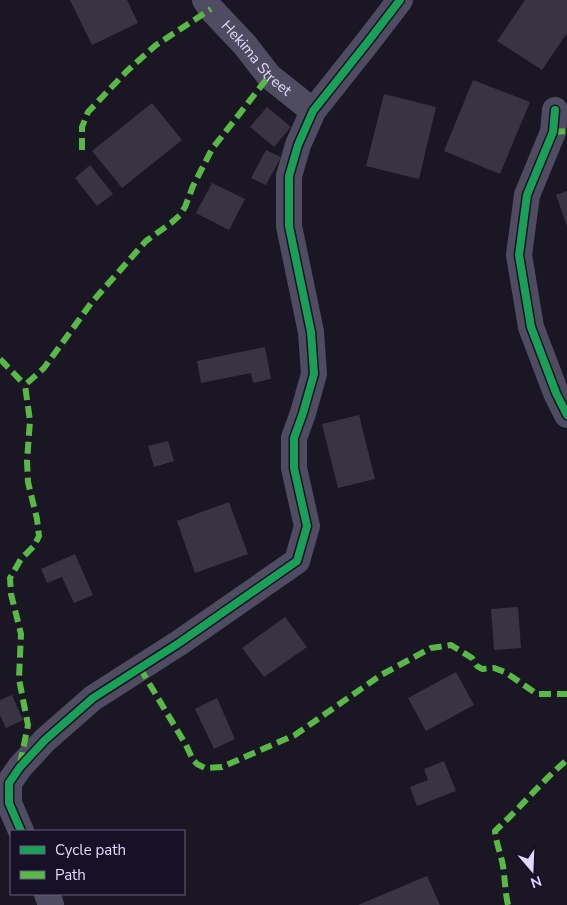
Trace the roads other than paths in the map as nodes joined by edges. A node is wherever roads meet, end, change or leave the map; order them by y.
1 (205, 0) edge
2 (400, 0) edge
3 (313, 110) junction
4 (555, 110) dead end
5 (567, 415) edge
6 (4, 783) edge
7 (21, 830) edge

1 - 3 street, Hekima Street
2 - 3 street
3 - 6 street
4 - 5 street
6 - 7 street

